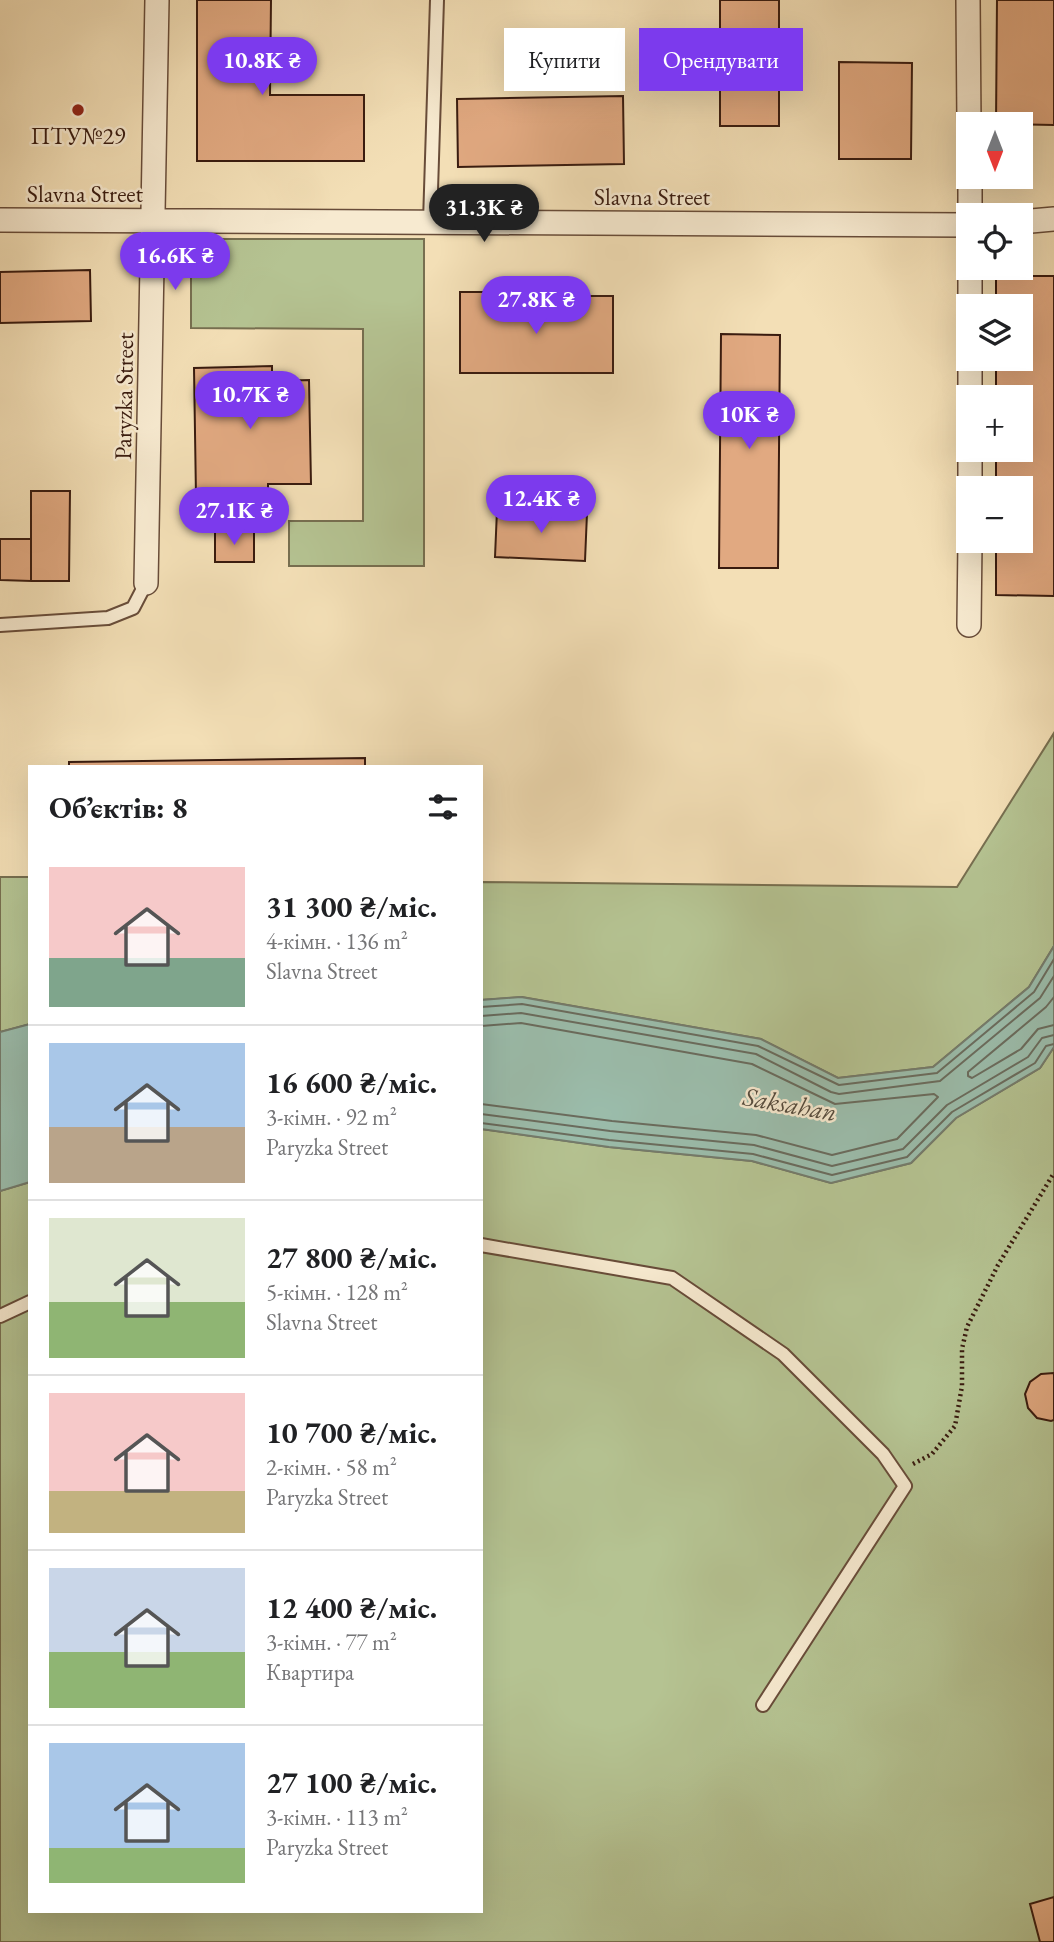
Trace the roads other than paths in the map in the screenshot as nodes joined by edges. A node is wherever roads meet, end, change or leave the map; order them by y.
1 (157, 0) edge
2 (437, 0) edge
3 (968, 0) edge
4 (969, 112) edge
5 (1054, 219) edge
6 (0, 220) edge
7 (154, 220) junction
8 (1033, 221) edge
9 (430, 222) junction
10 (956, 225) edge
11 (970, 553) edge
12 (146, 583) joint
13 (0, 625) edge
14 (970, 625) dead end
15 (483, 1245) edge
16 (28, 1303) edge
17 (0, 1316) edge
18 (763, 1705) dead end

1 - 7 street, Paryzka Street
2 - 9 lane
3 - 4 street
5 - 8 street
6 - 7 street, Slavna Street
7 - 9 street, Slavna Street
7 - 12 street, Paryzka Street
9 - 10 street, Slavna Street
11 - 14 street
12 - 13 lane
15 - 18 lane
16 - 17 lane

